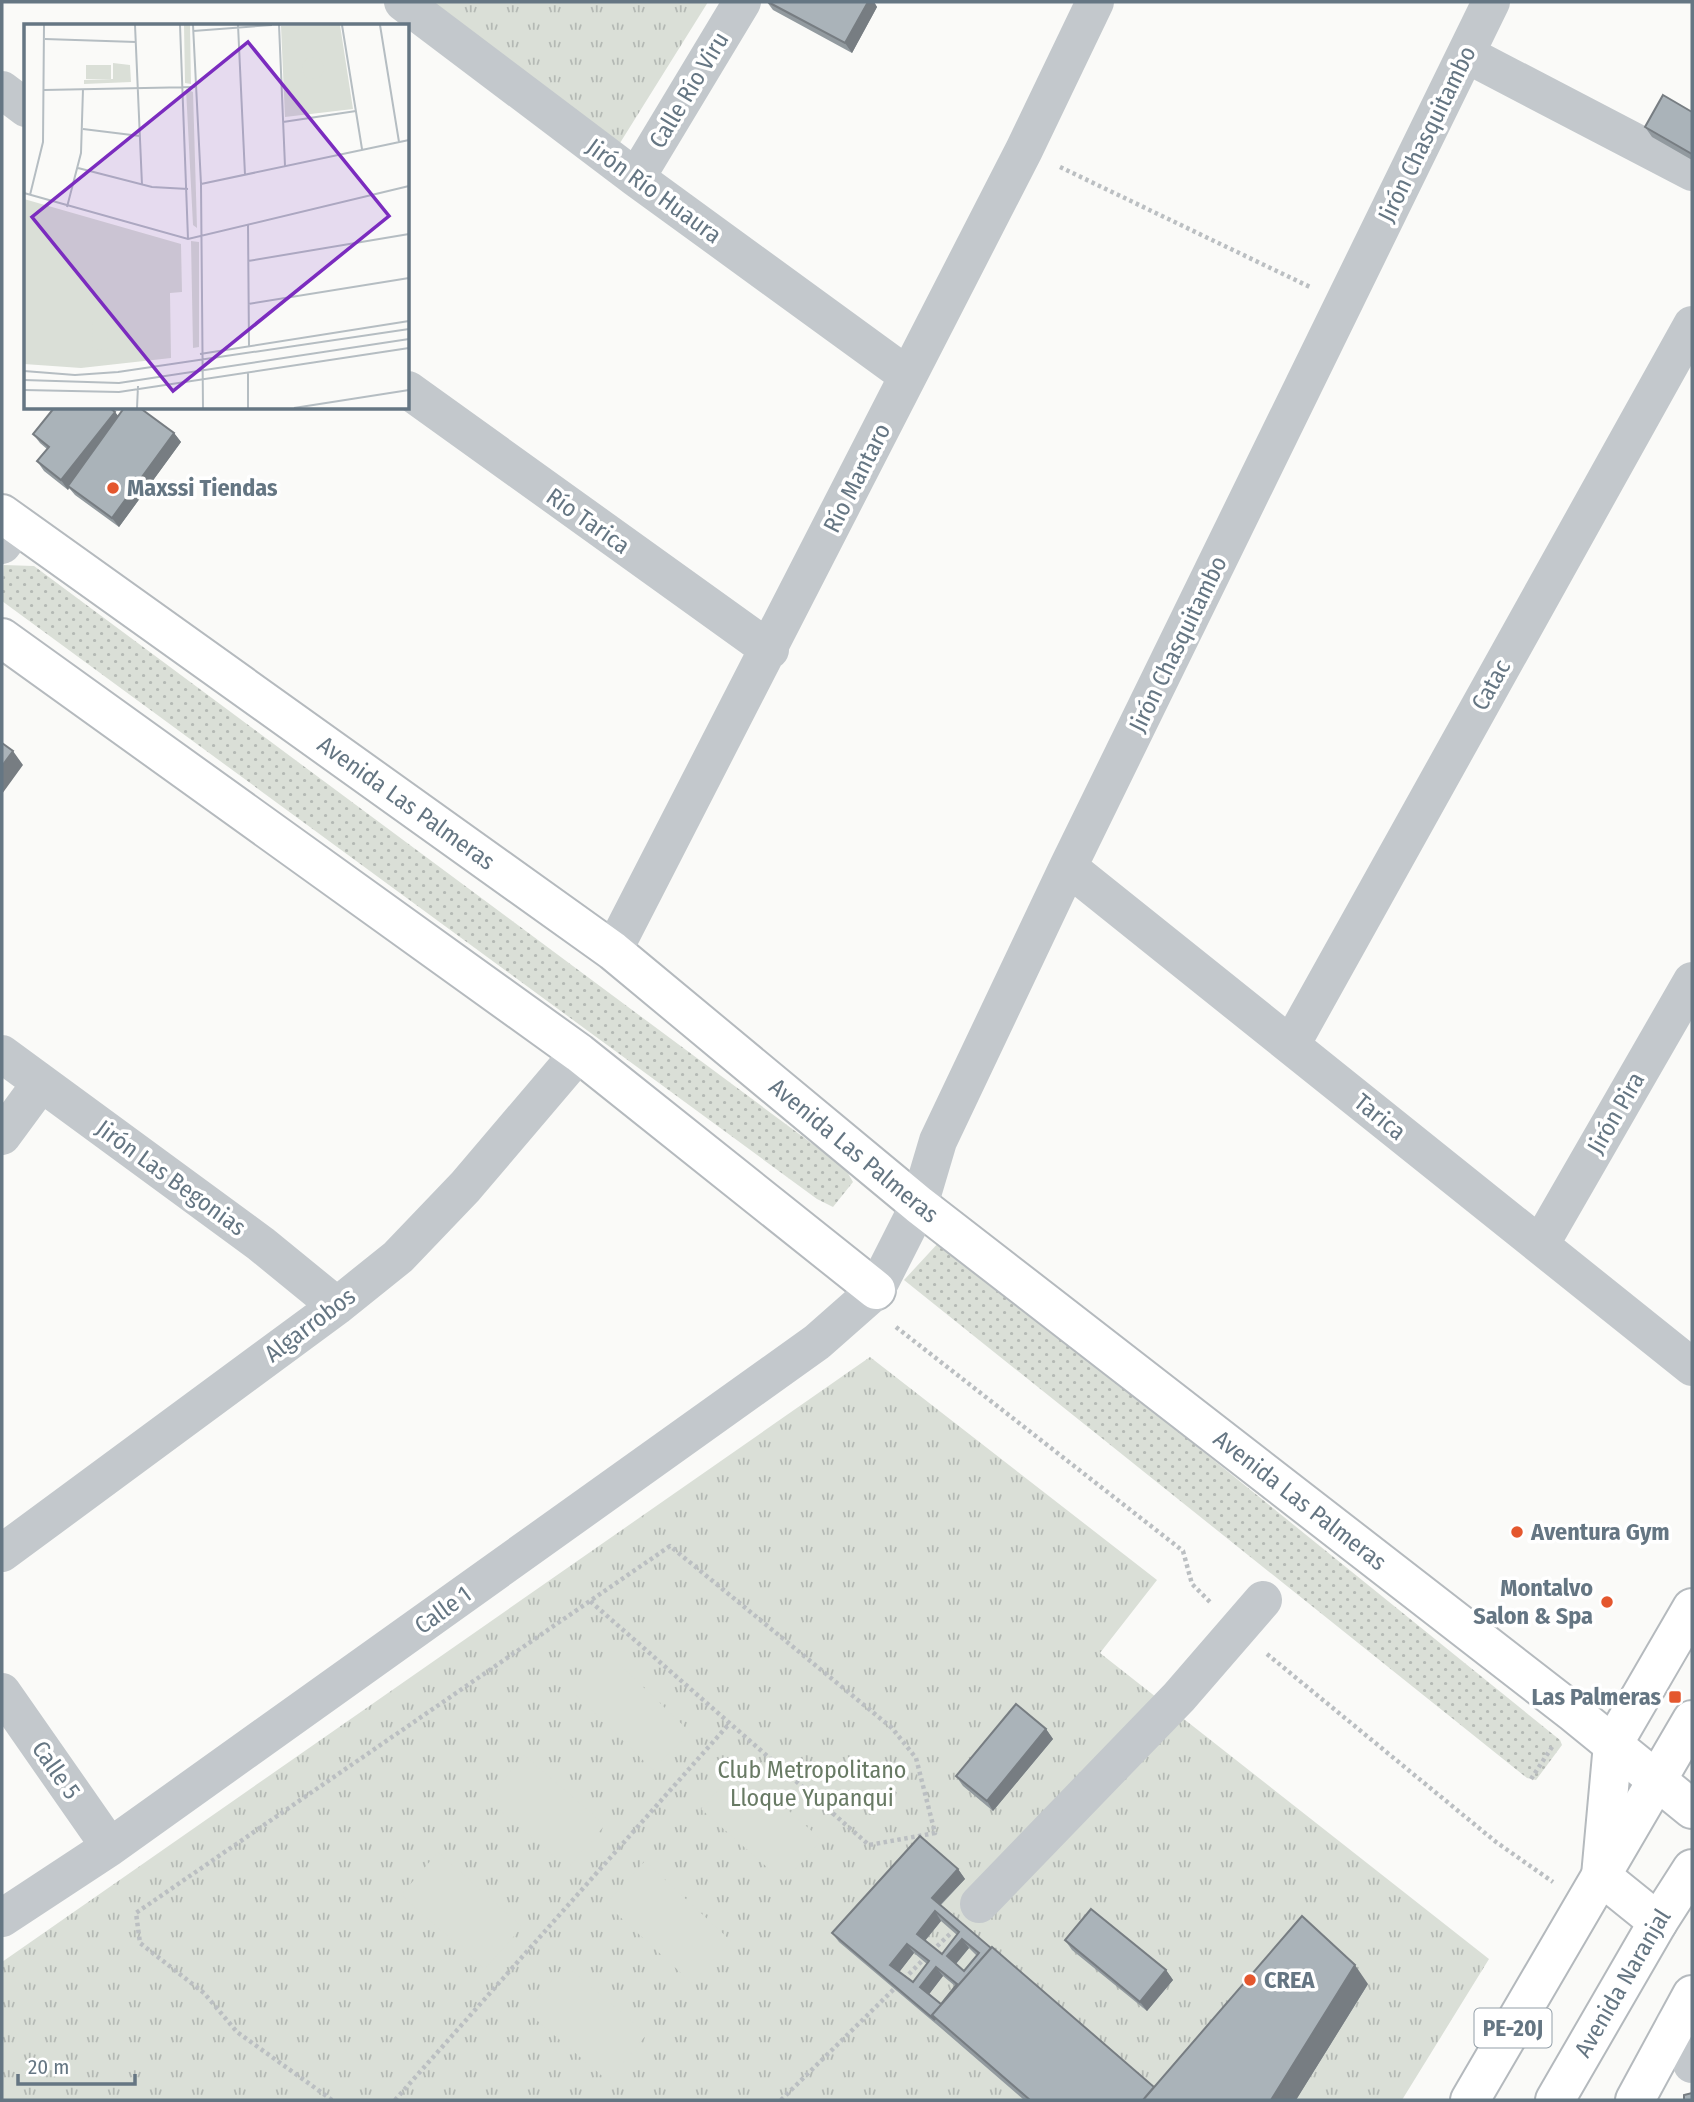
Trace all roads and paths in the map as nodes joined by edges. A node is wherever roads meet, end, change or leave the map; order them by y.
1 (403, 2) edge
2 (742, 2) edge
3 (1095, 2) edge
4 (1492, 2) edge
5 (1466, 54) junction
6 (2, 90) edge
7 (24, 106) edge
8 (1024, 150) junction
9 (1692, 172) edge
10 (636, 178) junction
11 (1345, 303) junction
12 (1692, 325) edge
13 (908, 376) junction
14 (410, 391) edge
15 (7, 528) edge
16 (2, 638) edge
17 (770, 650) junction
18 (1068, 867) junction
19 (613, 951) junction
20 (1692, 981) edge
21 (1290, 1045) junction
22 (579, 1052) junction
23 (2, 1054) edge
24 (41, 1083) junction
25 (2, 1136) edge
26 (919, 1205) junction
27 (1540, 1245) junction
28 (876, 1290) junction
29 (337, 1306) junction
30 (896, 1327) dead end
31 (1692, 1367) edge
32 (2, 1553) edge
33 (1263, 1600) dead end
34 (590, 1601) junction
35 (1692, 1608) edge
36 (1237, 1629) junction
37 (2, 1692) edge
38 (1692, 1720) edge
39 (729, 1724) junction
40 (1558, 1738) dead end
41 (1613, 1744) junction
42 (1531, 1779) dead end
43 (1656, 1780) junction
44 (1692, 1809) edge
45 (110, 1847) junction
46 (1692, 1869) edge
47 (1601, 1876) junction
48 (1556, 1885) dead end
49 (979, 1904) dead end
50 (2, 1918) edge
51 (1658, 1922) junction
52 (953, 1930) edge
53 (932, 1951) edge
54 (923, 1960) edge
55 (903, 1980) edge
56 (895, 1988) edge
57 (1684, 2010) edge
58 (1692, 2064) edge
59 (332, 2100) edge
60 (395, 2100) edge
61 (781, 2100) edge
62 (1470, 2100) edge
63 (1555, 2100) edge
64 (1635, 2100) edge

1 - 10 street, Jirón Río Huaura
2 - 10 street, Calle Río Viru
3 - 8 street, Río Mantaro
4 - 5 street, Jirón Chasquitambo
5 - 9 street
5 - 11 street, Jirón Chasquitambo
6 - 7 street
8 - 11 path
8 - 13 street, Río Mantaro
10 - 13 street, Jirón Río Huaura
11 - 18 street, Jirón Chasquitambo
12 - 21 street, Catac
13 - 17 street, Río Mantaro
14 - 17 street, Río Tarica
15 - 19 main road, Avenida Las Palmeras
16 - 22 main road
17 - 19 street, Río Mantaro
18 - 21 street, Tarica
18 - 26 street, Jirón Chasquitambo
19 - 26 main road, Avenida Las Palmeras
20 - 27 street, Jirón Pira
21 - 27 street, Tarica
22 - 28 main road
22 - 29 street, Algarrobos
23 - 24 street, Jirón Las Begonias
24 - 25 street
24 - 29 street, Jirón Las Begonias
26 - 28 street, Jirón Chasquitambo
26 - 41 main road, Avenida Las Palmeras
27 - 31 street, Tarica
28 - 45 street, Calle 1
29 - 32 street, Algarrobos
30 - 36 path
33 - 36 street
34 - 39 path
34 - 39 path
34 - 59 path
35 - 41 main road
36 - 48 path
36 - 49 street
37 - 45 street, Calle 5
38 - 43 main road, PE-20J
39 - 60 path
40 - 42 path
41 - 43 main road, Avenida Las Palmeras
41 - 47 main road
43 - 44 main road, Avenida Las Palmeras
43 - 47 main road, PE-20J
45 - 50 street, Calle 1
46 - 51 main road, Avenida Naranjal / PE-20J
47 - 51 main road
47 - 62 main road, PE-20J
51 - 63 main road, Avenida Naranjal / PE-20J
52 - 53 path
54 - 55 path
56 - 61 path
57 - 58 street
57 - 64 main road

